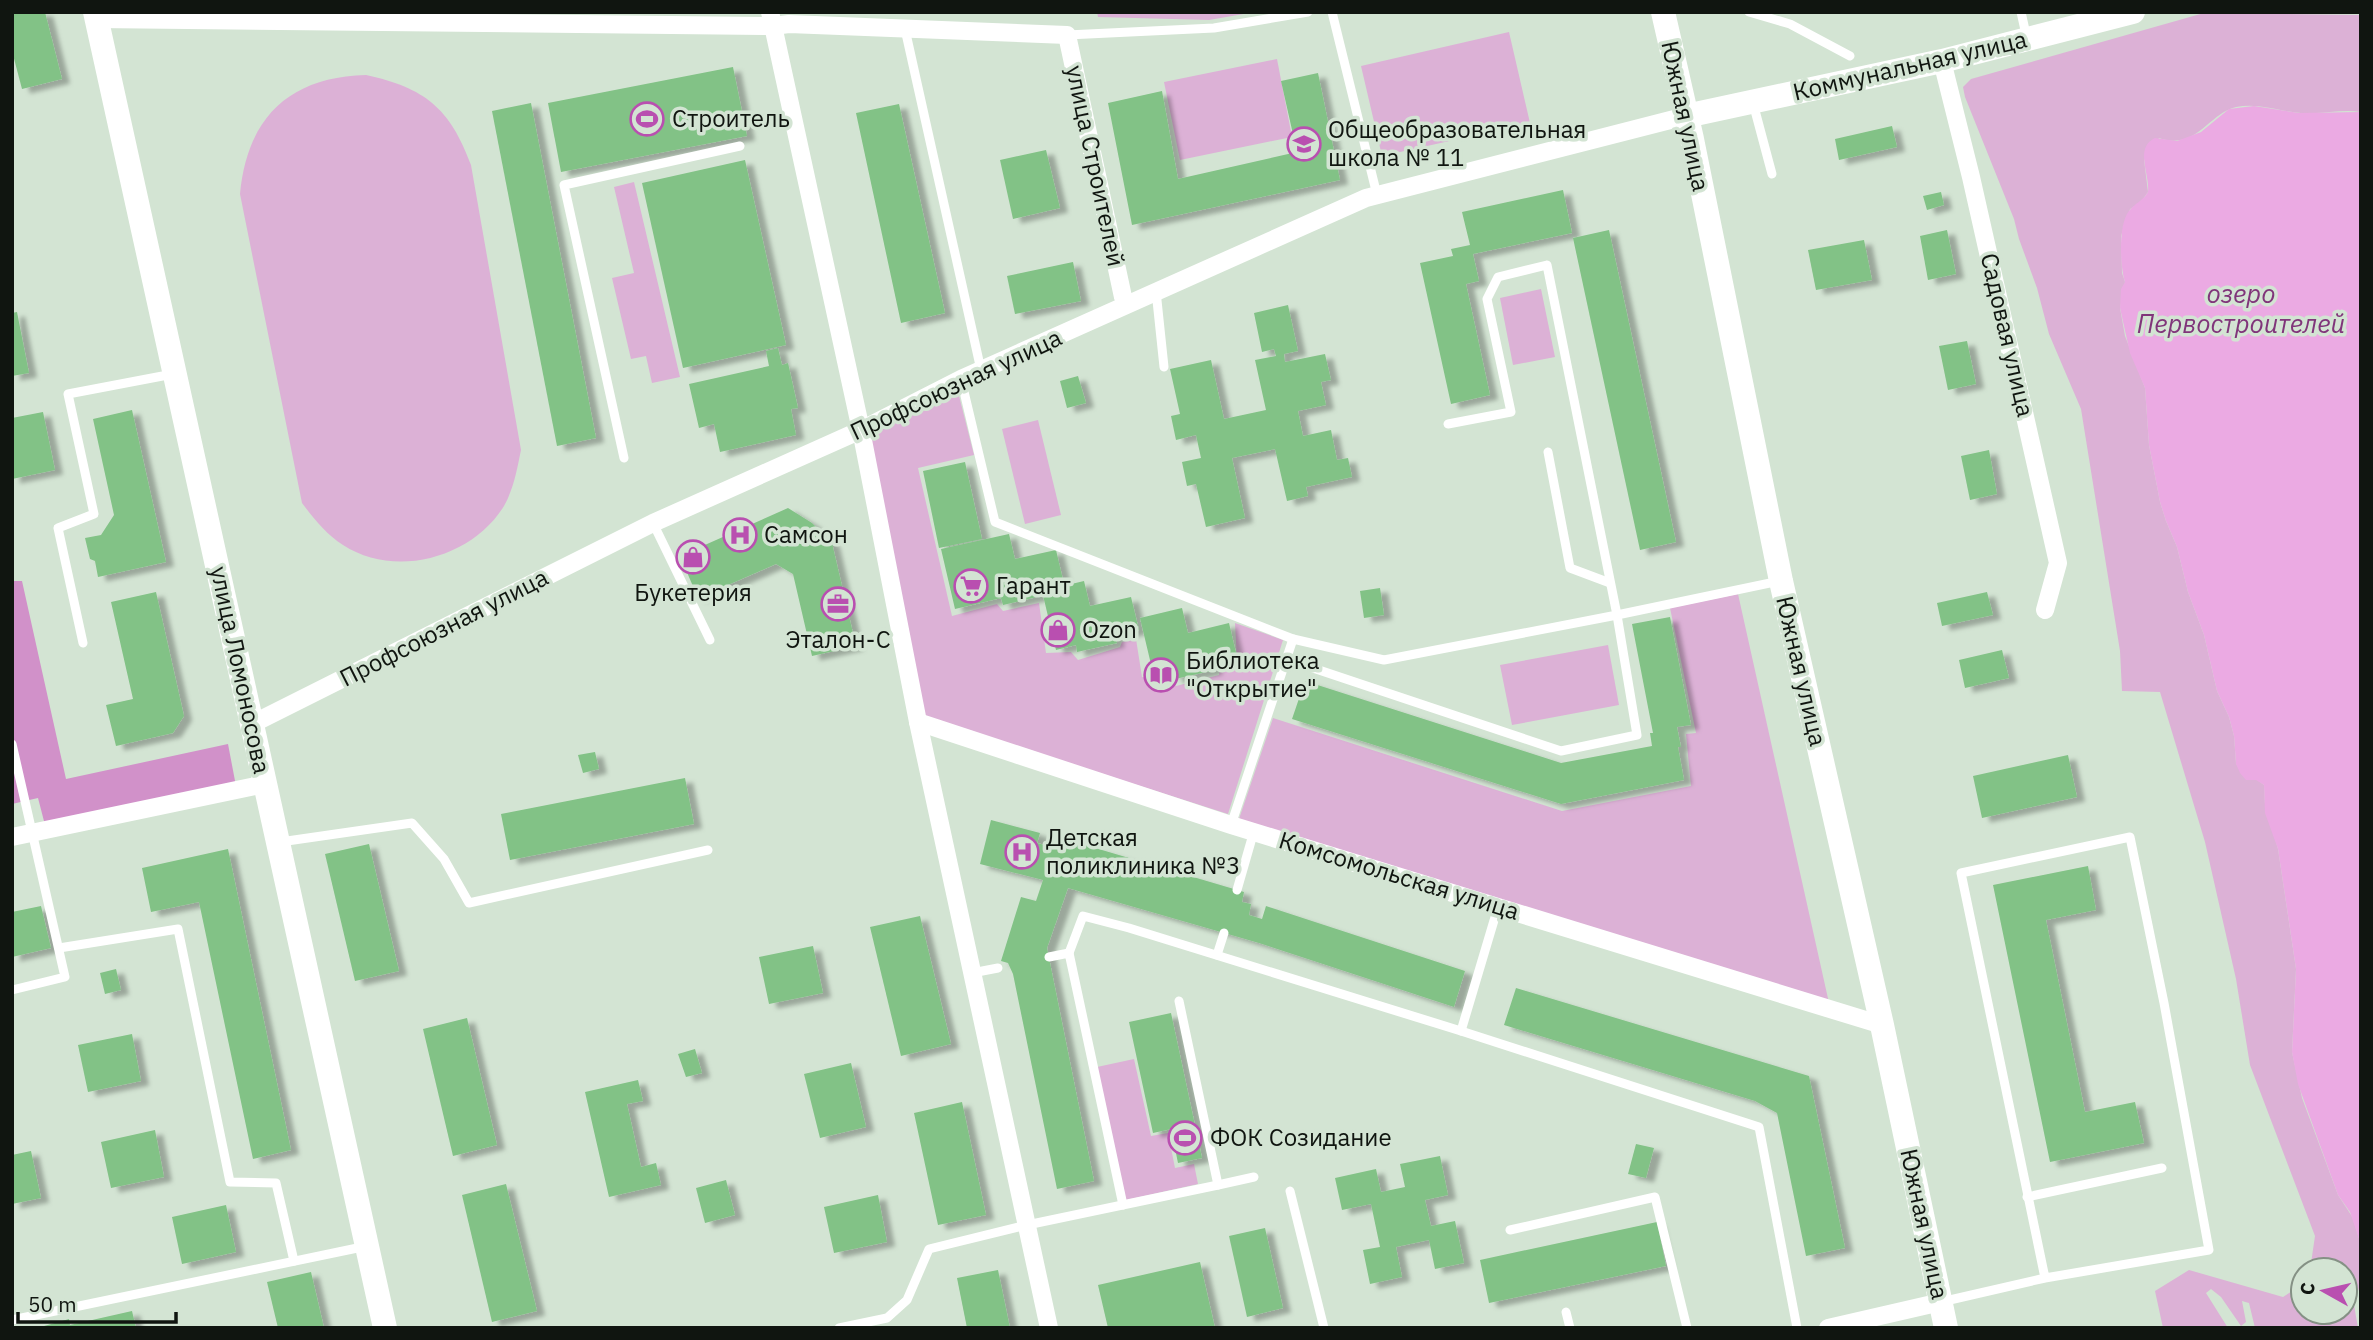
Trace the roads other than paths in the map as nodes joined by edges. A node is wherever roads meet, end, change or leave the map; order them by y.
1 (1308, 12) edge
2 (1332, 12) edge
3 (1662, 12) edge
4 (1749, 12) edge
5 (2021, 12) edge
6 (2133, 12) edge
7 (95, 15) edge
8 (771, 19) edge
9 (838, 19) edge
10 (905, 29) junction
11 (1067, 35) junction
12 (2028, 40) junction
13 (1850, 56) dead end
14 (1942, 61) junction
15 (1753, 102) junction
16 (1686, 116) junction
17 (740, 146) dead end
18 (1772, 174) dead end
19 (1377, 195) junction
20 (1156, 291) junction
21 (1123, 297) dead end
22 (1164, 367) dead end
23 (981, 370) junction
24 (174, 373) junction
25 (961, 379) junction
26 (1448, 424) dead end
27 (861, 430) junction
28 (1548, 452) dead end
29 (624, 458) dead end
30 (653, 523) junction
31 (1781, 580) junction
32 (1610, 583) junction
33 (2045, 610) dead end
34 (1617, 615) junction
35 (1293, 639) junction
36 (709, 640) dead end
37 (83, 643) dead end
38 (1286, 659) junction
39 (918, 722) junction
40 (252, 724) junction
41 (12, 744) edge
42 (265, 784) junction
43 (1231, 825) junction
44 (1254, 831) junction
45 (33, 833) junction
46 (12, 837) edge
47 (278, 842) junction
48 (708, 850) dead end
49 (1237, 890) dead end
50 (1498, 907) junction
51 (1224, 933) dead end
52 (59, 948) junction
53 (1069, 953) junction
54 (1217, 955) junction
55 (1049, 957) dead end
56 (998, 968) dead end
57 (972, 973) junction
58 (12, 990) edge
59 (1179, 1001) dead end
60 (1882, 1025) junction
61 (1461, 1031) junction
62 (2162, 1168) dead end
63 (1254, 1177) dead end
64 (1218, 1185) junction
65 (1290, 1191) dead end
66 (2027, 1198) junction
67 (1123, 1205) junction
68 (1027, 1225) junction
69 (1510, 1230) dead end
70 (367, 1246) junction
71 (294, 1261) junction
72 (2045, 1278) junction
73 (1941, 1302) junction
74 (1566, 1312) dead end
75 (12, 1320) edge
76 (385, 1328) edge
77 (839, 1328) edge
78 (1049, 1328) edge
79 (1324, 1328) edge
80 (1570, 1328) edge
81 (1687, 1328) edge
82 (1797, 1328) edge
83 (1828, 1328) edge
84 (1946, 1328) edge

1 - 11 lane
2 - 19 lane
3 - 16 main road, Южная улица
4 - 13 lane
5 - 12 lane
6 - 12 main road, Коммунальная улица
7 - 8 street
7 - 24 main road, улица Ломоносова
8 - 9 street
8 - 27 street
9 - 10 street
10 - 11 street
10 - 23 lane
11 - 21 street, улица Строителей
12 - 14 main road, Коммунальная улица
14 - 15 main road, Коммунальная улица
14 - 33 street, Садовая улица
15 - 16 main road, Коммунальная улица
15 - 18 lane
16 - 19 street, Профсоюзная улица
16 - 31 main road, Южная улица
17 - 29 lane
19 - 20 street, Профсоюзная улица
20 - 22 lane
20 - 23 street, Профсоюзная улица
23 - 25 street, Профсоюзная улица
24 - 37 lane
24 - 40 main road, улица Ломоносова
25 - 27 street, Профсоюзная улица
25 - 35 lane
26 - 32 lane
27 - 30 street, Профсоюзная улица
27 - 39 street
28 - 32 lane
30 - 36 lane
30 - 40 street, Профсоюзная улица
31 - 34 lane
31 - 60 main road, Южная улица
32 - 34 lane
34 - 35 lane
34 - 38 lane
35 - 38 lane
38 - 43 lane
39 - 43 street, Комсомольская улица
39 - 57 street
40 - 42 main road, улица Ломоносова
41 - 45 lane
42 - 45 street
42 - 47 main road, улица Ломоносова
43 - 44 street, Комсомольская улица
44 - 49 lane
44 - 50 street, Комсомольская улица
45 - 46 street
45 - 52 lane
47 - 48 lane
47 - 70 main road, улица Ломоносова
50 - 60 street, Комсомольская улица
50 - 61 lane
51 - 54 lane
52 - 58 lane
52 - 71 lane
53 - 54 lane
53 - 55 lane
53 - 67 lane
54 - 61 lane
56 - 57 lane
57 - 68 street
59 - 64 lane
60 - 73 main road, Южная улица
61 - 82 lane
62 - 66 lane
63 - 64 lane
64 - 67 lane
65 - 79 lane
66 - 72 lane
66 - 72 lane
67 - 68 lane
68 - 77 lane
68 - 78 street
69 - 81 lane
70 - 71 lane
70 - 76 main road, улица Ломоносова
71 - 75 lane
72 - 73 lane
73 - 83 street
73 - 84 main road, Южная улица
74 - 80 lane

